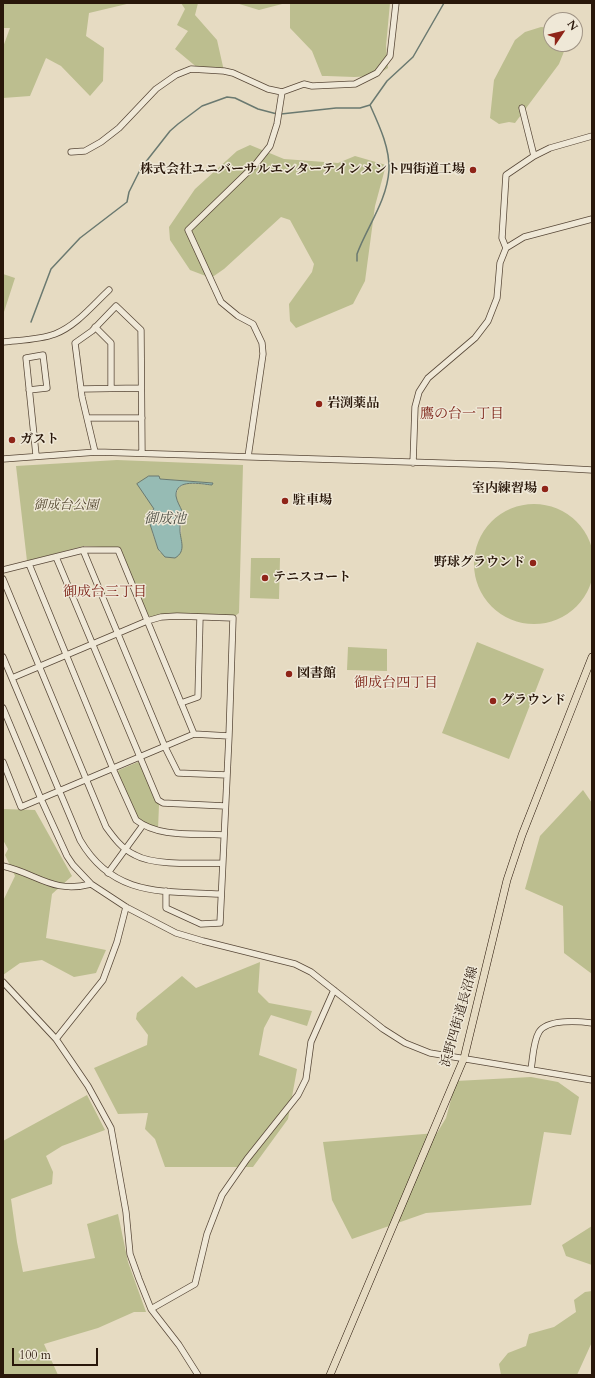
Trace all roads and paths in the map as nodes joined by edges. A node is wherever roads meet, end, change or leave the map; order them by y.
1 (396, 3) edge
2 (282, 92) junction
3 (522, 108) dead end
4 (592, 136) edge
5 (71, 152) dead end
6 (534, 156) junction
7 (592, 219) edge
8 (506, 248) junction
9 (109, 290) dead end
10 (95, 327) junction
11 (3, 342) edge
12 (111, 388) junction
13 (141, 388) junction
14 (81, 389) junction
15 (29, 390) junction
16 (87, 418) junction
17 (142, 418) junction
18 (95, 452) junction
19 (142, 453) junction
20 (36, 455) junction
21 (248, 457) junction
22 (3, 459) edge
23 (413, 463) junction
24 (592, 470) edge
25 (83, 550) junction
26 (56, 557) junction
27 (29, 564) junction
28 (3, 570) edge
29 (3, 579) edge
30 (200, 617) junction
31 (147, 621) junction
32 (118, 633) junction
33 (92, 644) junction
34 (66, 655) junction
35 (3, 657) edge
36 (592, 657) edge
37 (39, 666) junction
38 (12, 678) junction
39 (181, 703) junction
40 (3, 708) edge
41 (194, 734) junction
42 (229, 736) junction
43 (165, 747) junction
44 (140, 757) junction
45 (3, 762) edge
46 (113, 769) junction
47 (227, 775) junction
48 (6, 777) edge
49 (86, 780) junction
50 (59, 791) junction
51 (41, 799) junction
52 (225, 806) junction
53 (143, 825) junction
54 (223, 835) junction
55 (125, 849) junction
56 (222, 863) junction
57 (3, 866) edge
58 (108, 873) junction
59 (91, 884) junction
60 (166, 891) junction
61 (220, 894) junction
62 (126, 907) junction
63 (3, 982) edge
64 (334, 990) junction
65 (592, 1023) edge
66 (56, 1039) junction
67 (464, 1058) junction
68 (531, 1068) junction
69 (592, 1080) edge
70 (151, 1309) junction
71 (333, 1374) edge
72 (198, 1375) edge

1 - 2 street
2 - 5 street
2 - 21 street
3 - 6 street
4 - 6 street
6 - 8 street
7 - 8 street
8 - 23 street
9 - 11 street
10 - 12 street
10 - 13 street
10 - 14 street
12 - 13 street
12 - 14 street
13 - 17 street
14 - 16 street
15 - 15 street
15 - 20 street
16 - 17 street
16 - 18 street
17 - 19 street
18 - 19 street
18 - 20 street
19 - 21 street
20 - 22 street
21 - 23 street
23 - 24 street
25 - 26 street
25 - 31 street
25 - 32 street
26 - 27 street
26 - 33 street
27 - 28 street
27 - 34 street
29 - 37 street
30 - 31 street
30 - 39 street
30 - 42 street
31 - 32 street
31 - 39 street
32 - 33 street
32 - 43 street
33 - 34 street
33 - 44 street
34 - 37 street
34 - 46 street
35 - 38 street
36 - 67 main road, 浜野四街道長沼線
37 - 38 street
37 - 49 street
38 - 50 street
39 - 41 street
40 - 51 street
41 - 42 street
41 - 43 street
42 - 47 street
43 - 44 street
43 - 47 street
44 - 46 street
44 - 52 street
45 - 48 street
46 - 49 street
46 - 53 street
47 - 52 street
48 - 51 street
49 - 50 street
49 - 55 street
50 - 51 street
50 - 58 street
51 - 59 street
52 - 54 street
53 - 54 street
53 - 55 street
54 - 56 street
55 - 56 street
55 - 58 street
56 - 61 street
57 - 59 street
58 - 60 street
59 - 62 street
60 - 61 street
60 - 61 street
62 - 64 street
62 - 66 street
63 - 66 street
64 - 67 street
64 - 70 street
65 - 68 street
66 - 70 street
67 - 68 street
67 - 71 main road, 浜野四街道長沼線
68 - 69 street
70 - 72 street

